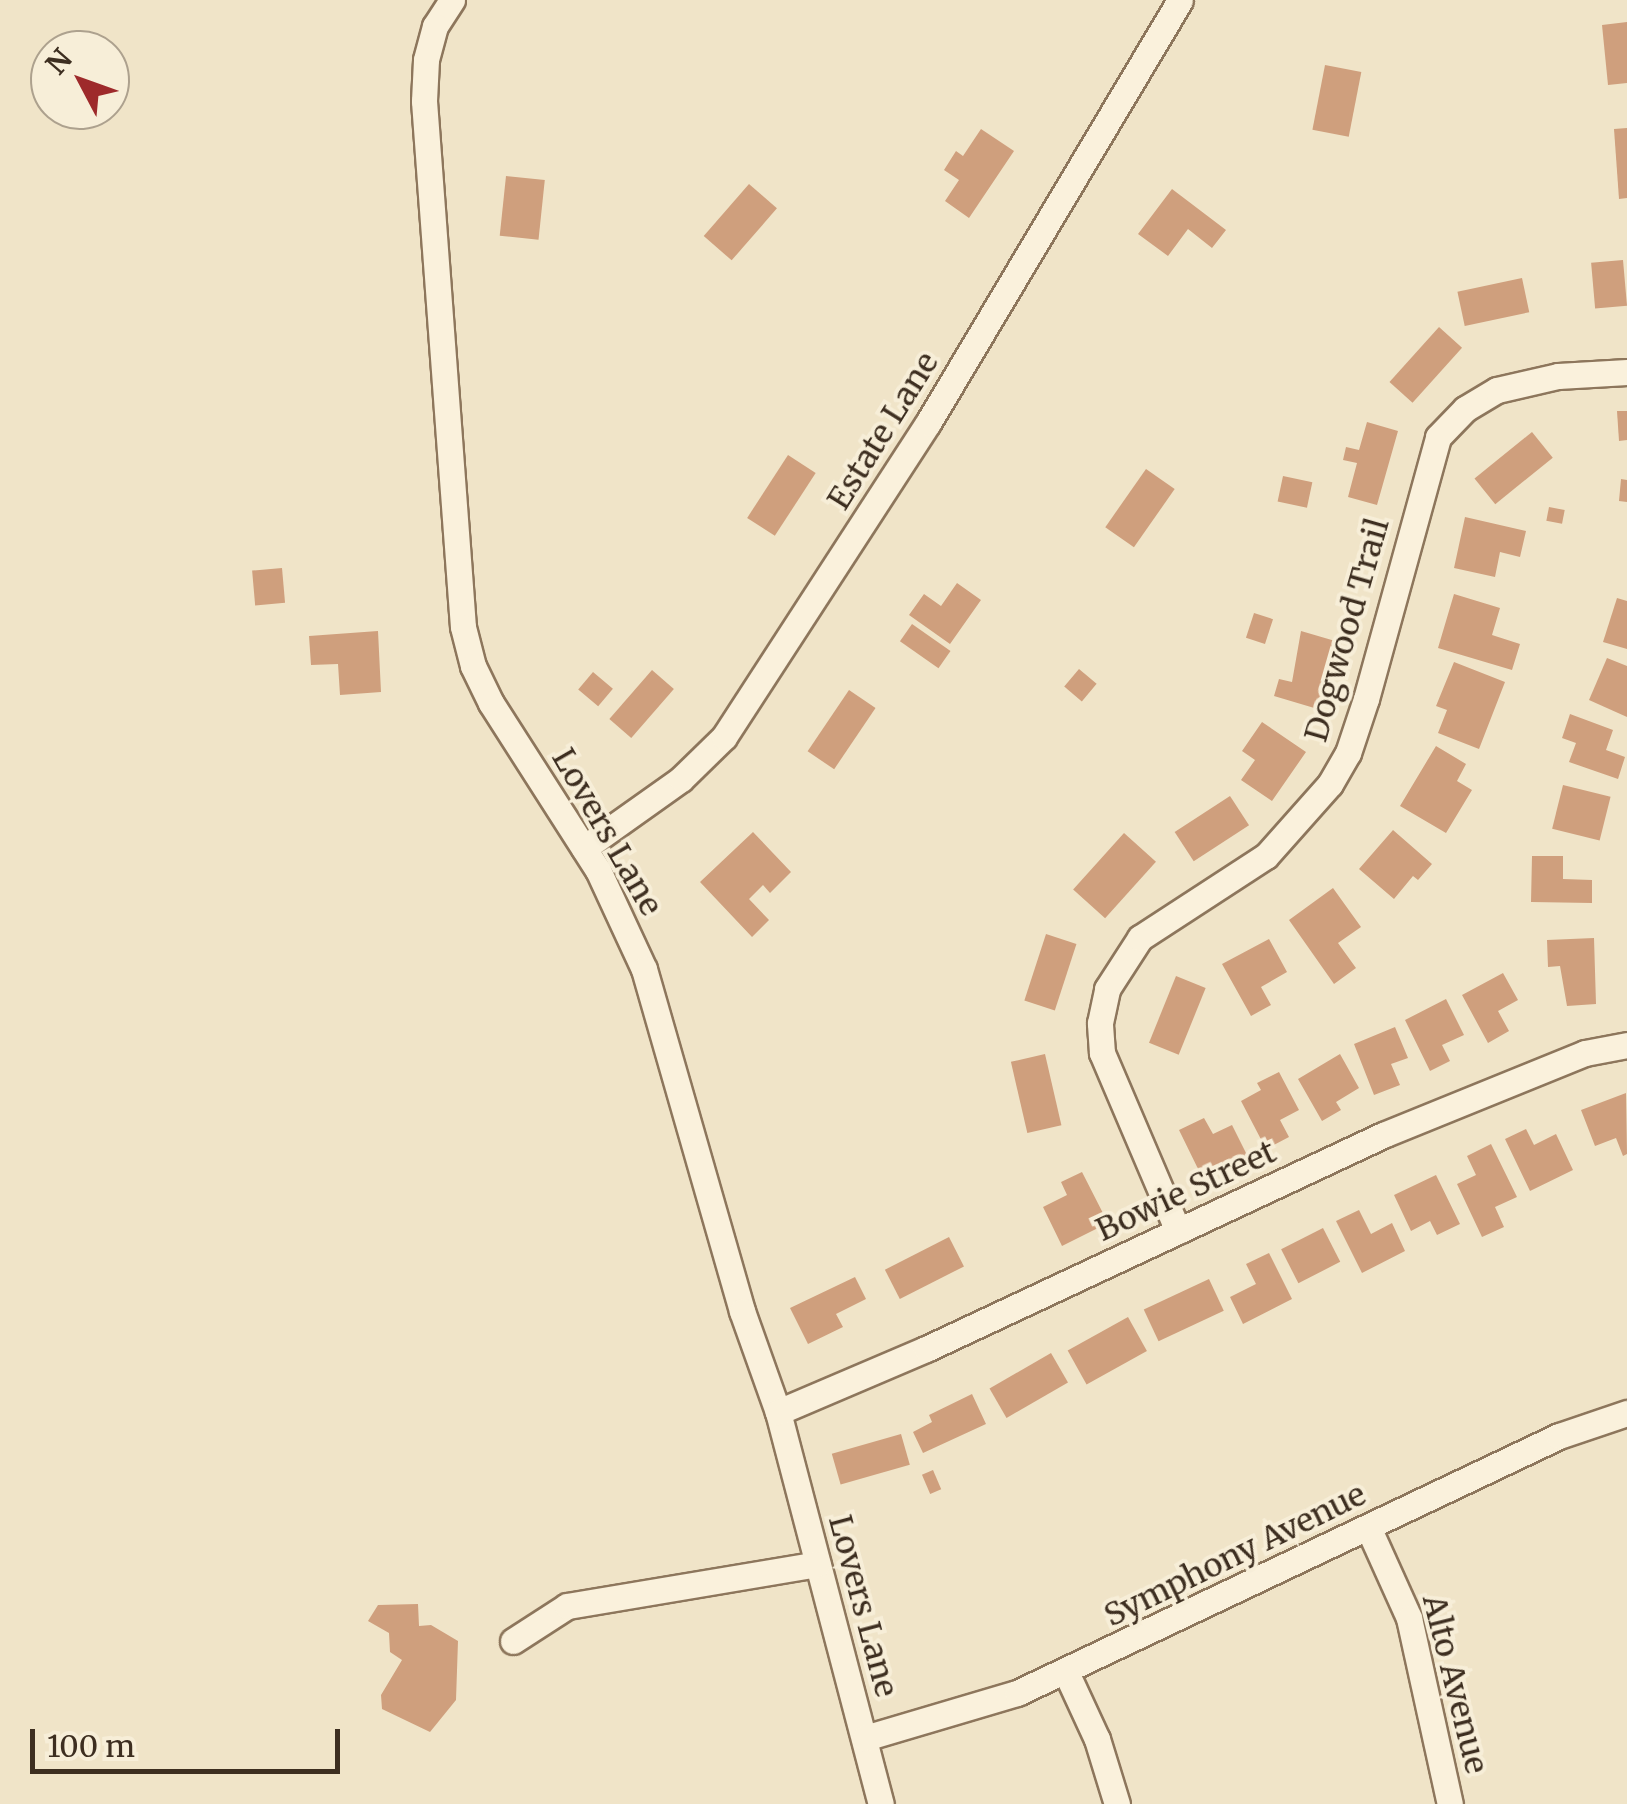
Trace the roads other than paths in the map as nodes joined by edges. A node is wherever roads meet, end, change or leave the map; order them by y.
1 (452, 0) edge
2 (1180, 0) edge
3 (1627, 372) edge
4 (584, 848) junction
5 (1627, 1045) edge
6 (1178, 1231) junction
7 (778, 1412) junction
8 (1627, 1414) edge
9 (1368, 1527) junction
10 (818, 1564) junction
11 (513, 1640) dead end
12 (1066, 1672) junction
13 (864, 1738) junction
14 (881, 1804) edge
15 (1117, 1804) edge
16 (1450, 1804) edge

1 - 4 street, Lovers Lane
2 - 4 street, Estate Lane
3 - 6 street, Dogwood Trail
4 - 7 street, Lovers Lane
5 - 6 street, Bowie Street
6 - 7 street, Bowie Street
7 - 10 street, Lovers Lane
8 - 9 street, Symphony Avenue
9 - 12 street, Symphony Avenue
9 - 16 street, Alto Avenue
10 - 11 street
10 - 13 street, Lovers Lane
12 - 13 street, Symphony Avenue
12 - 15 street
13 - 14 street, Lovers Lane

